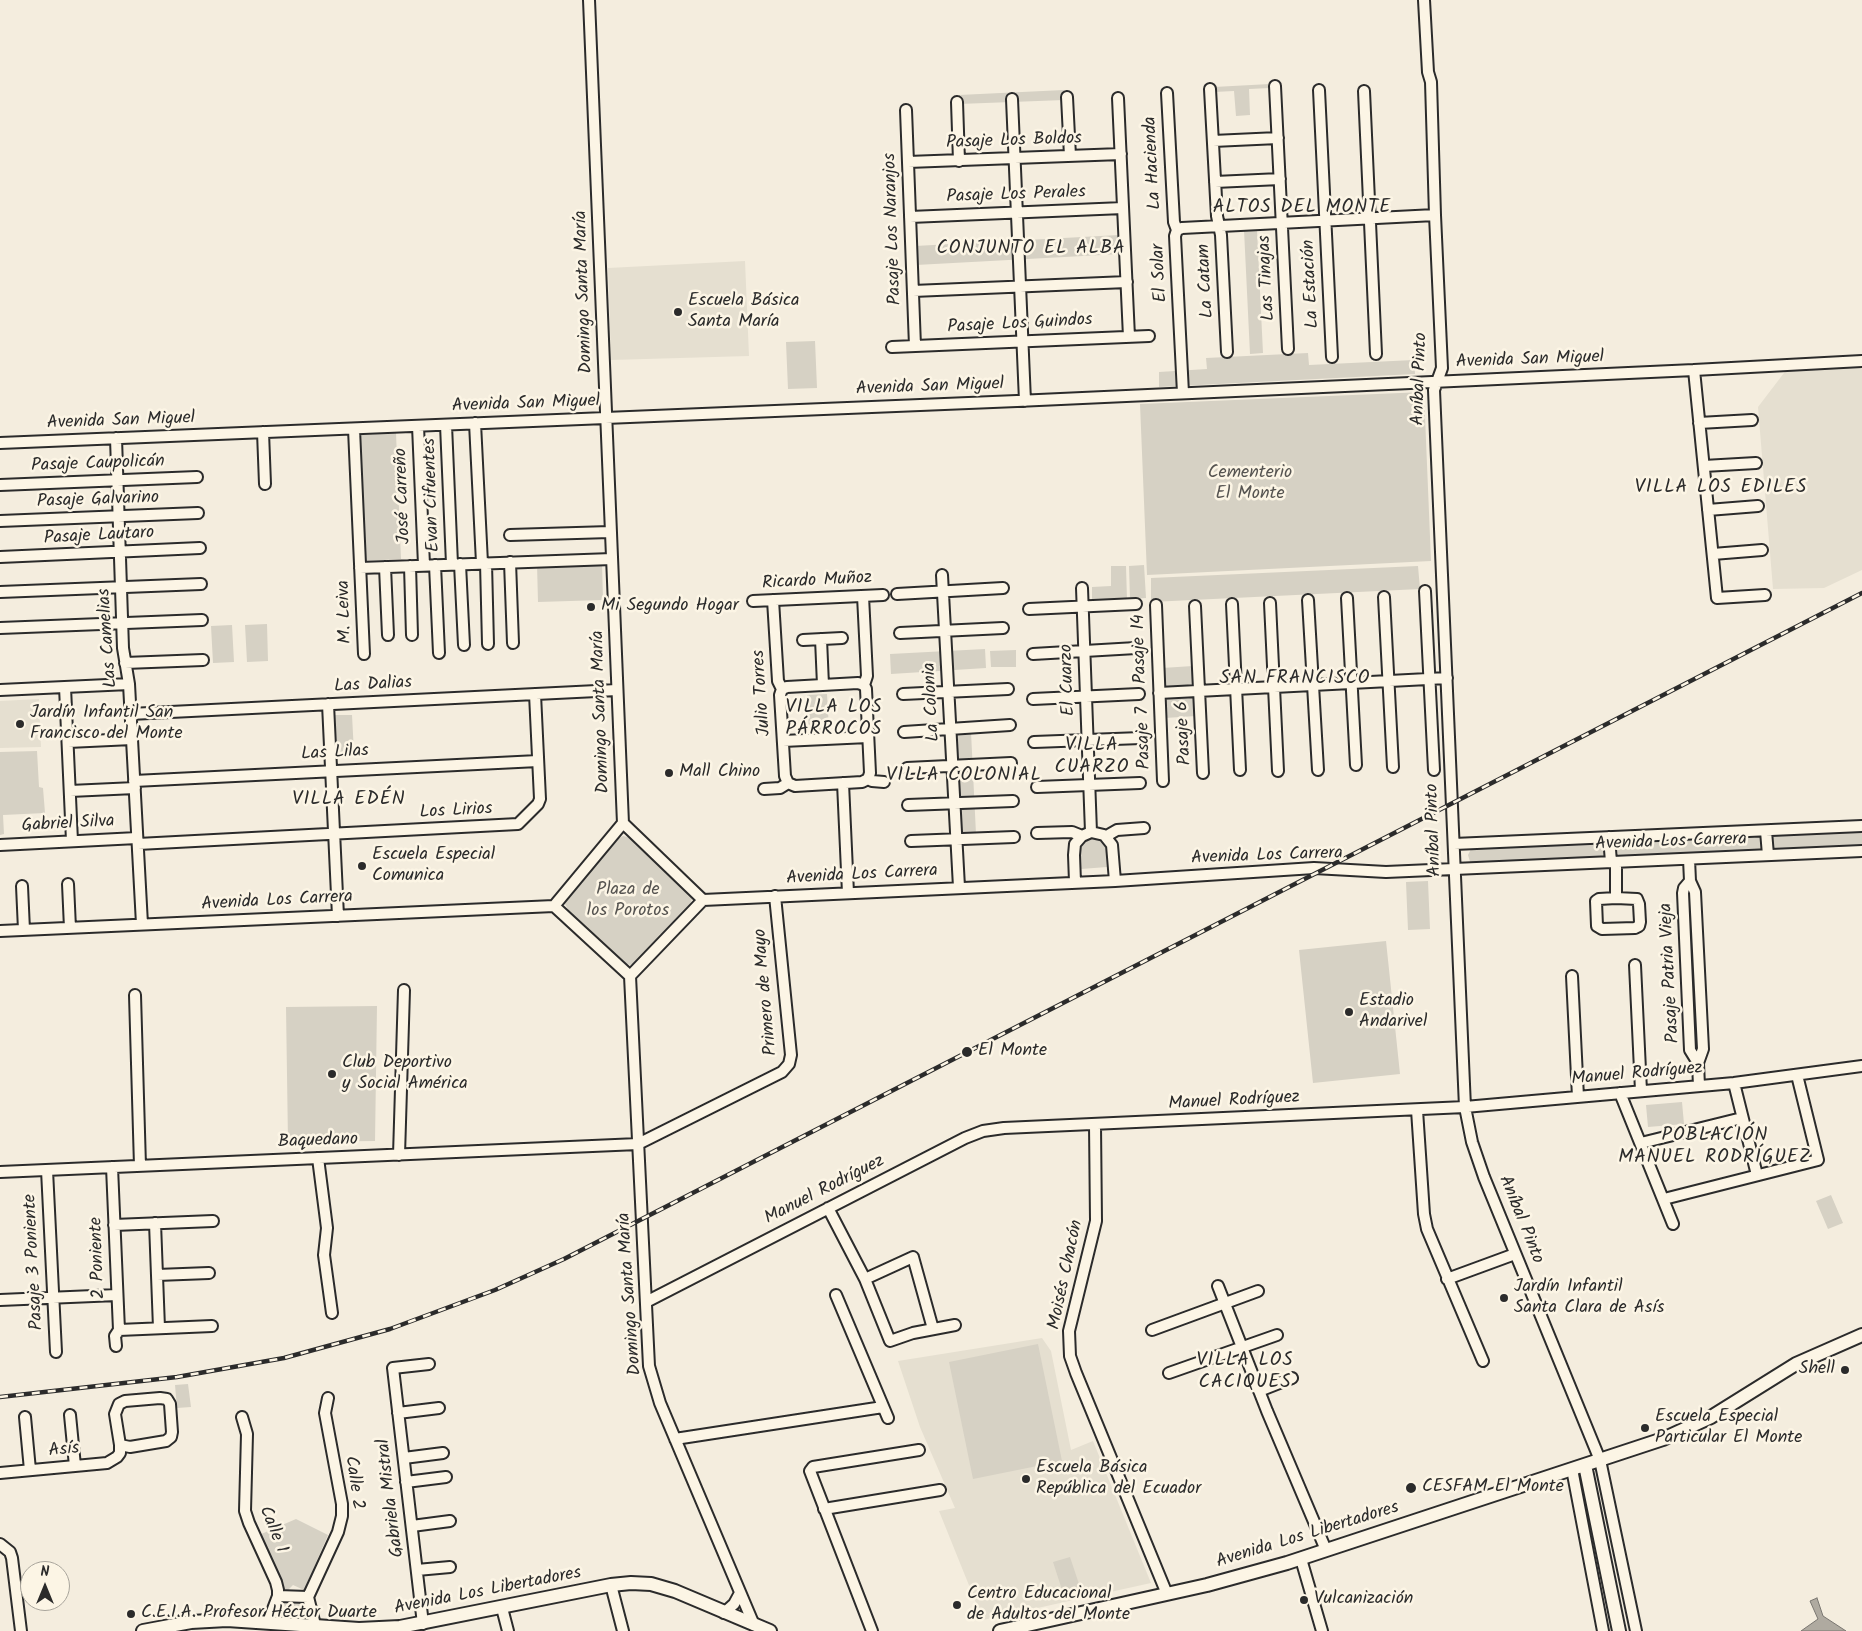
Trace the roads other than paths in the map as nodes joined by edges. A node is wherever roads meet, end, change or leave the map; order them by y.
1 (589, 0) edge
2 (1424, 0) edge
3 (1275, 86) dead end
4 (1210, 89) dead end
5 (1319, 90) dead end
6 (1364, 91) dead end
7 (1167, 93) dead end
8 (1067, 97) dead end
9 (1118, 98) dead end
10 (1012, 99) dead end
11 (957, 102) dead end
12 (906, 110) dead end
13 (1278, 138) junction
14 (1213, 141) junction
15 (1121, 154) junction
16 (1070, 156) junction
17 (1014, 158) junction
18 (959, 160) junction
19 (908, 162) junction
20 (1280, 179) junction
21 (1216, 182) junction
22 (1123, 208) junction
23 (1017, 213) junction
24 (1435, 215) junction
25 (910, 217) junction
26 (1370, 219) junction
27 (1325, 221) junction
28 (1282, 223) junction
29 (1219, 226) junction
30 (1177, 230) junction
31 (1127, 282) junction
32 (1020, 287) junction
33 (913, 291) junction
34 (1149, 336) dead end
35 (1129, 337) junction
36 (1022, 341) junction
37 (915, 346) junction
38 (892, 347) dead end
39 (1288, 349) dead end
40 (1227, 352) dead end
41 (1376, 354) dead end
42 (1332, 357) dead end
43 (1862, 361) edge
44 (1694, 370) junction
45 (1436, 382) junction
46 (1183, 393) junction
47 (1025, 400) junction
48 (605, 418) junction
49 (1752, 420) dead end
50 (475, 424) junction
51 (1699, 424) junction
52 (446, 425) junction
53 (418, 426) junction
54 (354, 428) junction
55 (263, 432) junction
56 (116, 438) junction
57 (0, 443) edge
58 (1756, 463) dead end
59 (1704, 466) junction
60 (197, 477) dead end
61 (118, 480) junction
62 (266, 484) dead end
63 (0, 485) edge
64 (1758, 506) dead end
65 (1708, 510) junction
66 (198, 513) dead end
67 (119, 516) junction
68 (0, 521) edge
69 (610, 532) junction
70 (510, 535) dead end
71 (200, 548) dead end
72 (1762, 550) dead end
73 (120, 552) junction
74 (1713, 554) junction
75 (0, 557) edge
76 (612, 559) junction
77 (510, 562) junction
78 (484, 563) junction
79 (456, 564) junction
80 (435, 565) junction
81 (410, 566) junction
82 (424, 566) junction
83 (385, 567) junction
84 (360, 568) junction
85 (942, 576) dead end
86 (201, 584) dead end
87 (121, 588) junction
88 (1003, 588) dead end
89 (1082, 588) dead end
90 (943, 591) junction
91 (1424, 591) dead end
92 (0, 592) edge
93 (897, 594) dead end
94 (883, 595) dead end
95 (1765, 595) dead end
96 (863, 596) junction
97 (1384, 597) dead end
98 (1346, 598) dead end
99 (773, 600) junction
100 (1308, 600) dead end
101 (754, 601) dead end
102 (1270, 603) dead end
103 (1136, 604) dead end
104 (1232, 604) dead end
105 (1156, 605) dead end
106 (1195, 606) dead end
107 (1083, 607) junction
108 (1029, 609) dead end
109 (202, 620) dead end
110 (122, 624) junction
111 (0, 628) edge
112 (1003, 628) dead end
113 (945, 631) junction
114 (900, 633) dead end
115 (388, 635) dead end
116 (412, 635) dead end
117 (842, 638) dead end
118 (821, 639) junction
119 (803, 640) dead end
120 (513, 643) dead end
121 (488, 644) dead end
122 (464, 645) dead end
123 (1136, 648) dead end
124 (1084, 651) junction
125 (439, 653) dead end
126 (364, 654) dead end
127 (1033, 654) dead end
128 (203, 660) dead end
129 (125, 663) junction
130 (1447, 678) junction
131 (1429, 679) junction
132 (1388, 681) junction
133 (1351, 683) junction
134 (129, 684) junction
135 (824, 685) junction
136 (864, 685) junction
137 (1313, 685) junction
138 (65, 687) junction
139 (1274, 687) junction
140 (1008, 689) dead end
141 (1236, 689) junction
142 (0, 690) edge
143 (617, 690) junction
144 (782, 690) junction
145 (1199, 691) junction
146 (948, 692) junction
147 (1159, 693) junction
148 (535, 694) junction
149 (903, 694) dead end
150 (1138, 694) dead end
151 (1086, 697) junction
152 (1034, 699) dead end
153 (328, 704) junction
154 (130, 714) junction
155 (1010, 725) dead end
156 (950, 729) junction
157 (904, 732) dead end
158 (868, 737) junction
159 (1141, 738) dead end
160 (132, 739) junction
161 (1088, 740) junction
162 (783, 741) junction
163 (68, 742) junction
164 (1034, 742) dead end
165 (538, 761) junction
166 (1011, 763) dead end
167 (1356, 765) dead end
168 (953, 766) junction
169 (1393, 767) dead end
170 (907, 768) dead end
171 (1240, 770) dead end
172 (1318, 770) dead end
173 (1434, 770) dead end
174 (331, 771) junction
175 (1278, 771) dead end
176 (1203, 773) dead end
177 (868, 780) junction
178 (1163, 781) dead end
179 (884, 782) dead end
180 (788, 783) junction
181 (843, 783) junction
182 (1140, 783) dead end
183 (134, 784) junction
184 (1089, 785) junction
185 (1037, 786) dead end
186 (764, 788) dead end
187 (70, 791) junction
188 (1013, 801) dead end
189 (955, 803) junction
190 (908, 805) dead end
191 (623, 824) junction
192 (1862, 826) edge
193 (1144, 828) dead end
194 (1766, 830) junction
195 (1037, 833) dead end
196 (334, 834) junction
197 (1086, 834) junction
198 (1014, 837) dead end
199 (1609, 837) junction
200 (1107, 838) junction
201 (957, 839) junction
202 (72, 841) junction
203 (137, 841) junction
204 (911, 841) dead end
205 (1454, 844) junction
206 (0, 845) edge
207 (1862, 851) edge
208 (1768, 855) junction
209 (1689, 859) junction
210 (1613, 862) junction
211 (1455, 869) junction
212 (1115, 881) junction
213 (1075, 882) junction
214 (68, 884) dead end
215 (22, 886) dead end
216 (959, 887) junction
217 (848, 893) junction
218 (775, 896) junction
219 (1616, 898) junction
220 (703, 900) junction
221 (554, 906) junction
222 (338, 916) junction
223 (142, 924) junction
224 (70, 928) junction
225 (24, 930) junction
226 (0, 931) edge
227 (1635, 965) dead end
228 (630, 976) junction
229 (1572, 976) dead end
230 (404, 990) dead end
231 (136, 995) dead end
232 (1862, 1066) edge
233 (1797, 1075) junction
234 (1734, 1083) junction
235 (1699, 1086) junction
236 (1641, 1091) junction
237 (1620, 1093) junction
238 (1578, 1097) junction
239 (1465, 1108) junction
240 (1418, 1110) junction
241 (1742, 1118) junction
242 (1095, 1125) junction
243 (1641, 1143) junction
244 (638, 1144) junction
245 (399, 1155) junction
246 (318, 1158) junction
247 (140, 1166) junction
248 (112, 1167) junction
249 (47, 1170) junction
250 (0, 1172) edge
251 (1756, 1175) junction
252 (1664, 1198) junction
253 (828, 1208) junction
254 (213, 1221) dead end
255 (155, 1223) junction
256 (1674, 1224) dead end
257 (114, 1225) junction
258 (1515, 1254) junction
259 (209, 1273) dead end
260 (157, 1275) junction
261 (865, 1279) junction
262 (1447, 1279) junction
263 (1218, 1286) dead end
264 (1258, 1292) dead end
265 (117, 1295) junction
266 (836, 1295) dead end
267 (53, 1298) junction
268 (0, 1300) edge
269 (646, 1302) junction
270 (1225, 1304) junction
271 (332, 1313) dead end
272 (954, 1325) dead end
273 (212, 1326) dead end
274 (159, 1328) junction
275 (933, 1329) junction
276 (119, 1330) junction
277 (1152, 1330) dead end
278 (1277, 1335) dead end
279 (1862, 1335) edge
280 (116, 1346) dead end
281 (1242, 1347) junction
282 (56, 1352) dead end
283 (1483, 1362) dead end
284 (429, 1364) dead end
285 (1169, 1373) dead end
286 (1292, 1378) dead end
287 (1259, 1391) junction
288 (328, 1398) dead end
289 (883, 1407) junction
290 (439, 1408) dead end
291 (398, 1413) junction
292 (70, 1415) dead end
293 (24, 1417) dead end
294 (242, 1417) dead end
295 (888, 1418) dead end
296 (675, 1439) junction
297 (120, 1445) junction
298 (919, 1450) dead end
299 (443, 1453) dead end
300 (404, 1458) junction
301 (1600, 1460) junction
302 (75, 1466) junction
303 (1572, 1469) junction
304 (30, 1470) junction
305 (1586, 1470) junction
306 (0, 1473) edge
307 (446, 1477) dead end
308 (406, 1482) junction
309 (940, 1490) dead end
310 (1578, 1495) junction
311 (824, 1509) junction
312 (450, 1521) dead end
313 (412, 1526) junction
314 (1, 1547) edge
315 (1326, 1550) junction
316 (1301, 1559) junction
317 (450, 1567) dead end
318 (417, 1570) junction
319 (612, 1585) junction
320 (740, 1593) junction
321 (1167, 1594) junction
322 (278, 1596) junction
323 (308, 1597) junction
324 (502, 1608) junction
325 (724, 1612) junction
326 (268, 1622) junction
327 (423, 1624) junction
328 (754, 1625) junction
329 (310, 1627) edge
330 (376, 1630) edge
331 (21, 1631) edge
332 (143, 1631) edge
333 (508, 1631) edge
334 (623, 1631) edge
335 (770, 1631) edge
336 (872, 1631) edge
337 (1000, 1631) edge
338 (1322, 1631) edge
339 (1603, 1631) edge
340 (1618, 1631) edge
341 (1636, 1631) edge

1 - 48 street, Domingo Santa María
2 - 24 street, Aníbal Pinto
3 - 13 street, Las Tinajas
4 - 14 street, La Catam
5 - 27 street, La Estación
6 - 26 street
7 - 30 street, La Hacienda
8 - 16 street
9 - 15 street
10 - 17 street
11 - 18 street
12 - 19 street, Pasaje Los Naranjos
13 - 14 street
13 - 20 street, Las Tinajas
14 - 21 street, La Catam
15 - 16 street, Pasaje Los Boldos
15 - 22 street
16 - 17 street, Pasaje Los Boldos
17 - 18 street, Pasaje Los Boldos
17 - 23 street
18 - 19 street, Pasaje Los Boldos
19 - 25 street, Pasaje Los Naranjos
20 - 21 street
20 - 28 street, Las Tinajas
21 - 29 street, La Catam
22 - 23 street, Pasaje Los Perales
22 - 31 street
23 - 25 street, Pasaje Los Perales
23 - 32 street
24 - 26 street, El Solar
24 - 45 street, Aníbal Pinto
25 - 33 street, Pasaje Los Naranjos
26 - 27 street, El Solar
26 - 41 street
27 - 28 street, El Solar
27 - 42 street, La Estación
28 - 29 street, El Solar
28 - 39 street, Las Tinajas
29 - 30 street, El Solar
29 - 40 street, La Catam
30 - 46 street, El Solar
31 - 32 street
31 - 35 street
32 - 33 street
32 - 36 street
33 - 37 street, Pasaje Los Naranjos
34 - 35 street, Pasaje Los Guindos
35 - 36 street, Pasaje Los Guindos
36 - 37 street, Pasaje Los Guindos
36 - 47 street
37 - 38 street, Pasaje Los Guindos
43 - 44 street, Avenida San Miguel
44 - 45 street, Avenida San Miguel
44 - 51 street
45 - 46 street, Avenida San Miguel
45 - 130 street, Aníbal Pinto
46 - 47 street, Avenida San Miguel
47 - 48 street, Avenida San Miguel
48 - 50 street, Avenida San Miguel
48 - 69 street, Domingo Santa María
49 - 51 street
50 - 52 street, Avenida San Miguel
50 - 78 street
51 - 59 street
52 - 53 street, Avenida San Miguel
52 - 79 street, Evan Cifuentes
53 - 54 street, Avenida San Miguel
53 - 82 street, José Carreño
54 - 55 street, Avenida San Miguel
54 - 84 street, M. Leiva
55 - 56 street, Avenida San Miguel
55 - 62 street
56 - 57 street, Avenida San Miguel
56 - 61 street, Las Camelias
58 - 59 street
59 - 65 street
60 - 61 street, Pasaje Caupolicán
61 - 63 street, Pasaje Caupolicán
61 - 67 street, Las Camelias
64 - 65 street
65 - 74 street
66 - 67 street, Pasaje Galvarino
67 - 68 street, Pasaje Galvarino
67 - 73 street, Las Camelias
69 - 70 street
69 - 76 street, Domingo Santa María
71 - 73 street, Pasaje Lautaro
72 - 74 street
73 - 75 street, Pasaje Lautaro
73 - 87 street, Las Camelias
74 - 95 street
76 - 77 street
76 - 143 street, Domingo Santa María
77 - 78 street
77 - 120 street
78 - 79 street
78 - 121 street
79 - 80 street
79 - 122 street, Evan Cifuentes
80 - 82 street
80 - 125 street
81 - 82 street
81 - 83 street
81 - 116 street
83 - 84 street
83 - 115 street
84 - 126 street, M. Leiva
85 - 90 street, La Colonia
86 - 87 street
87 - 92 street
87 - 110 street, Las Camelias
88 - 90 street
89 - 107 street, El Cuarzo
90 - 93 street
90 - 113 street, La Colonia
91 - 131 street, Aníbal Pinto
94 - 96 street, Ricardo Muñoz
96 - 99 street, Ricardo Muñoz
96 - 136 street
97 - 132 street
98 - 133 street
99 - 101 street, Ricardo Muñoz
99 - 144 street, Julio Torres
100 - 137 street
102 - 139 street
103 - 107 street
104 - 141 street
105 - 147 street, Pasaje 14
106 - 145 street, Pasaje 6
107 - 108 street
107 - 124 street, El Cuarzo
109 - 110 street
110 - 111 street
110 - 129 street, Las Camelias
112 - 113 street
113 - 114 street
113 - 146 street, La Colonia
117 - 118 street
118 - 119 street
118 - 135 street
123 - 124 street
124 - 127 street
124 - 151 street, El Cuarzo
128 - 129 street
129 - 134 street, Las Camelias
130 - 131 street
130 - 205 street, Aníbal Pinto
131 - 132 street
131 - 173 street, Aníbal Pinto
132 - 133 street
132 - 169 street
133 - 137 street
133 - 167 street
134 - 138 street
134 - 154 street, Las Camelias
135 - 136 street
135 - 144 street
136 - 158 street
137 - 139 street
137 - 172 street
138 - 142 street
138 - 163 street
139 - 141 street
139 - 175 street
140 - 146 street
141 - 145 street
141 - 171 street
143 - 148 street, Las Dalias
143 - 191 street, Domingo Santa María
144 - 162 street, Julio Torres
145 - 147 street
145 - 176 street, Pasaje 6
146 - 149 street
146 - 156 street, La Colonia
147 - 178 street, Pasaje 7
148 - 153 street, Las Dalias
148 - 165 street, Los Lirios
150 - 151 street
151 - 152 street
151 - 161 street, El Cuarzo
153 - 154 street, Las Dalias
153 - 174 street
154 - 160 street, Las Camelias
155 - 156 street
156 - 157 street
156 - 168 street, La Colonia
158 - 162 street
158 - 177 street
159 - 161 street
160 - 163 street
160 - 183 street, Las Camelias
161 - 164 street
161 - 184 street, El Cuarzo
162 - 180 street, Julio Torres
163 - 187 street
165 - 174 street, Las Lilas
165 - 196 street, Los Lirios
166 - 168 street
168 - 170 street
168 - 189 street, La Colonia
174 - 183 street, Las Lilas
174 - 196 street
177 - 179 street
177 - 181 street
180 - 181 street
180 - 186 street
181 - 217 street
182 - 184 street
183 - 187 street, Las Lilas
183 - 203 street, Las Camelias
184 - 185 street
184 - 197 street, El Cuarzo
187 - 202 street
188 - 189 street
189 - 190 street
189 - 201 street, La Colonia
191 - 220 street
191 - 221 street
192 - 194 street, Avenida Los Carrera
193 - 200 street
194 - 199 street, Avenida Los Carrera
194 - 208 street
195 - 197 street
196 - 203 street, Los Lirios
196 - 222 street
197 - 200 street
197 - 213 street, El Cuarzo
198 - 201 street
199 - 205 street, Avenida Los Carrera
199 - 210 street
200 - 212 street
201 - 204 street
201 - 216 street, La Colonia
202 - 203 street, Gabriel Silva
202 - 206 street, Gabriel Silva
203 - 223 street, Las Camelias
205 - 211 street, Aníbal Pinto
207 - 208 street, Avenida Los Carrera
208 - 209 street, Avenida Los Carrera
209 - 210 street, Avenida Los Carrera
209 - 235 street, Pasaje Patria Vieja
210 - 211 street, Avenida Los Carrera
210 - 219 street
211 - 212 street, Avenida Los Carrera
211 - 239 street, Aníbal Pinto
212 - 213 street, Avenida Los Carrera
213 - 216 street, Avenida Los Carrera
214 - 224 street
215 - 225 street
216 - 217 street, Avenida Los Carrera
217 - 218 street, Avenida Los Carrera
218 - 220 street, Avenida Los Carrera
218 - 244 street, Primero de Mayo
219 - 219 street
220 - 228 street
221 - 222 street, Avenida Los Carrera
221 - 228 street
222 - 223 street, Avenida Los Carrera
223 - 224 street, Avenida Los Carrera
224 - 225 street, Avenida Los Carrera
225 - 226 street, Avenida Los Carrera
227 - 236 street
228 - 244 street, Domingo Santa María
229 - 238 street
230 - 245 street
231 - 247 street
232 - 233 street, Manuel Rodríguez
233 - 234 street, Manuel Rodríguez
233 - 251 street
234 - 235 street, Manuel Rodríguez
234 - 241 street
235 - 236 street, Manuel Rodríguez
236 - 237 street, Manuel Rodríguez
237 - 238 street, Manuel Rodríguez
237 - 243 street
238 - 239 street, Manuel Rodríguez
239 - 240 street, Manuel Rodríguez
239 - 258 street, Aníbal Pinto
240 - 242 street, Manuel Rodríguez
240 - 262 street
241 - 243 street
241 - 251 street
242 - 253 street, Manuel Rodríguez
242 - 321 street, Moisés Chacón
243 - 252 street
244 - 245 street, Baquedano
244 - 269 street, Domingo Santa María
245 - 246 street, Baquedano
246 - 247 street, Baquedano
246 - 271 street
247 - 248 street, Baquedano
248 - 249 street, Baquedano
248 - 257 street, 2 Poniente
249 - 250 street, Baquedano
249 - 267 street, Pasaje 3 Poniente
251 - 252 street
252 - 256 street
253 - 261 street
253 - 269 street, Manuel Rodríguez
254 - 255 street
255 - 257 street
255 - 260 street
257 - 265 street, 2 Poniente
258 - 262 street
258 - 301 street, Aníbal Pinto
259 - 260 street
260 - 274 street
261 - 275 street
261 - 275 street
262 - 283 street
263 - 270 street
264 - 270 street
265 - 267 street
265 - 276 street, 2 Poniente
266 - 289 street
267 - 268 street
267 - 282 street, Pasaje 3 Poniente
269 - 296 street, Domingo Santa María
270 - 277 street
270 - 281 street
272 - 275 street
273 - 274 street
274 - 276 street
276 - 280 street, 2 Poniente
278 - 281 street
279 - 301 main road, Avenida Los Libertadores
281 - 285 street
281 - 287 street
284 - 291 street, Gabriela Mistral
286 - 287 street
287 - 315 street
288 - 323 street, Calle 2
289 - 295 street
289 - 296 street
290 - 291 street
291 - 300 street, Gabriela Mistral
292 - 302 street
293 - 304 street
294 - 322 street, Calle 1
296 - 320 street, Domingo Santa María
297 - 297 street
297 - 302 street, Asís
298 - 311 street
299 - 300 street
300 - 308 street, Gabriela Mistral
301 - 305 main road, Avenida Los Libertadores
301 - 341 street, Aníbal Pinto
302 - 304 street, Asís
303 - 305 main road, Avenida Los Libertadores
303 - 310 street
303 - 315 main road, Avenida Los Libertadores
304 - 306 street, Asís
305 - 310 street
305 - 340 main road
307 - 308 street
308 - 313 street, Gabriela Mistral
309 - 311 street
310 - 339 street
311 - 336 street
312 - 313 street
313 - 318 street, Gabriela Mistral
314 - 331 street
315 - 316 main road, Avenida Los Libertadores
316 - 321 main road, Avenida Los Libertadores
316 - 338 street
317 - 318 street
318 - 327 street, Gabriela Mistral
319 - 324 main road, Avenida Los Libertadores
319 - 325 main road, Avenida Los Libertadores
319 - 334 street
320 - 325 street
320 - 328 street, Domingo Santa María
321 - 337 main road, Avenida Los Libertadores
322 - 323 street
322 - 326 street
323 - 329 street
324 - 327 main road, Avenida Los Libertadores
324 - 333 street
325 - 328 main road, Avenida Los Libertadores
326 - 329 main road, Avenida Los Libertadores
326 - 332 main road, Avenida Los Libertadores
327 - 330 main road, Avenida Los Libertadores
328 - 335 main road, Avenida Los Libertadores
329 - 330 main road, Avenida Los Libertadores

